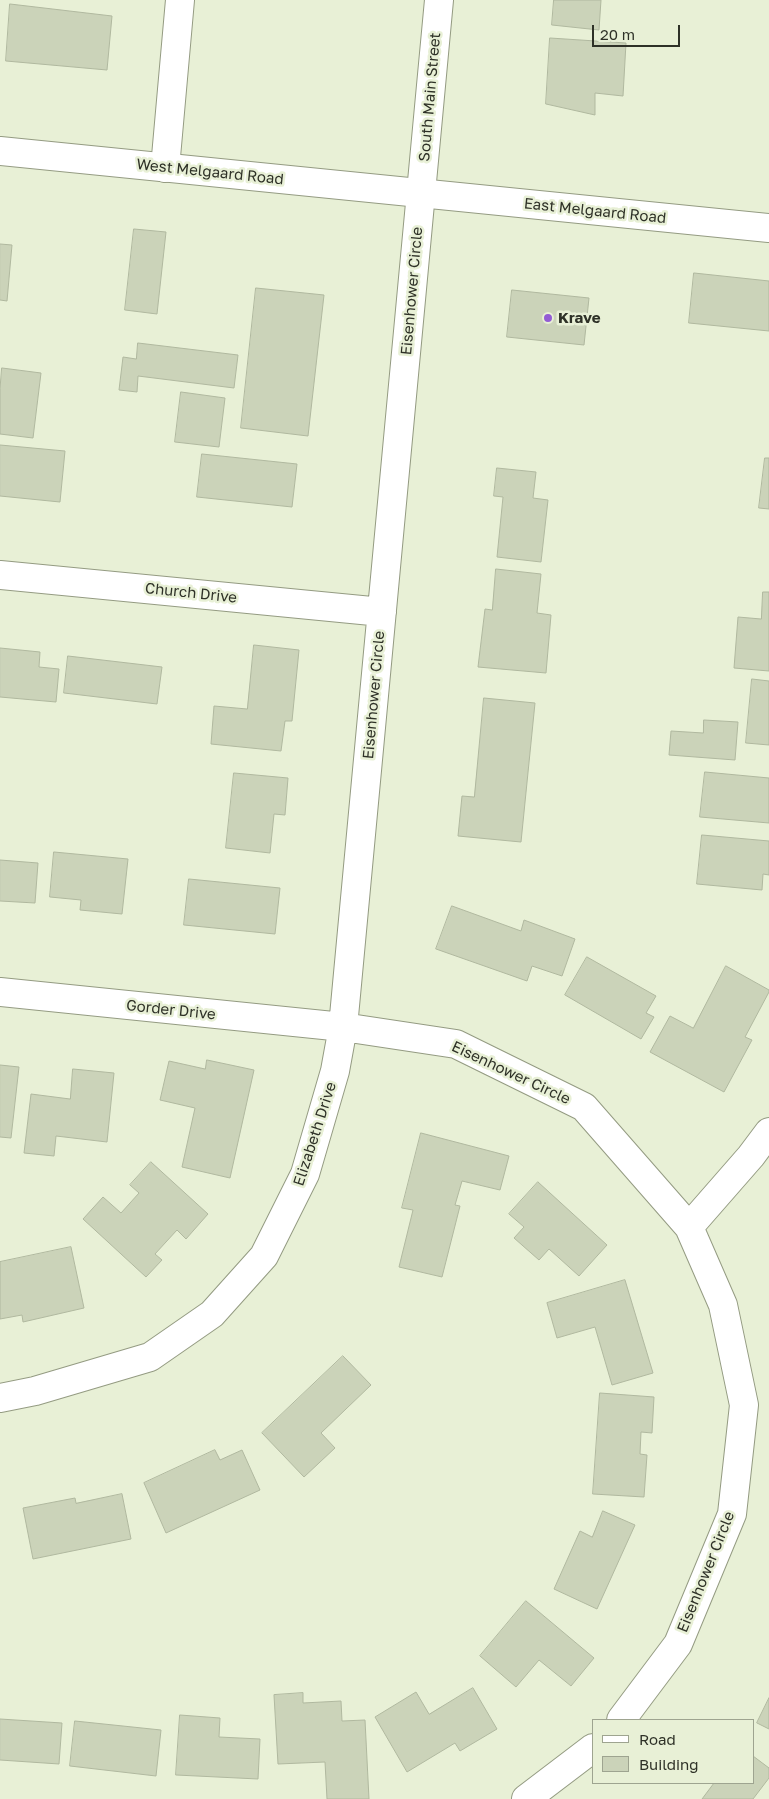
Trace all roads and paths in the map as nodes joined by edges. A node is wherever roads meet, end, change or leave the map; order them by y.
1 (180, 0) edge
2 (439, 0) edge
3 (0, 151) edge
4 (165, 168) junction
5 (421, 194) junction
6 (769, 228) edge
7 (0, 574) edge
8 (382, 612) junction
9 (0, 992) edge
10 (343, 1027) junction
11 (769, 1132) edge
12 (689, 1227) junction
13 (0, 1398) edge
14 (622, 1719) edge
15 (592, 1749) edge
16 (526, 1799) edge

1 - 4 street
2 - 5 street, South Main Street
3 - 4 street, West Melgaard Road
4 - 5 street, West Melgaard Road
5 - 6 street, East Melgaard Road
5 - 8 street, Eisenhower Circle
7 - 8 street, Church Drive
8 - 10 street, Eisenhower Circle
9 - 10 street, Gorder Drive
10 - 12 street, Eisenhower Circle
10 - 13 street, Elizabeth Drive
11 - 12 street
12 - 14 street, Eisenhower Circle
15 - 16 street

